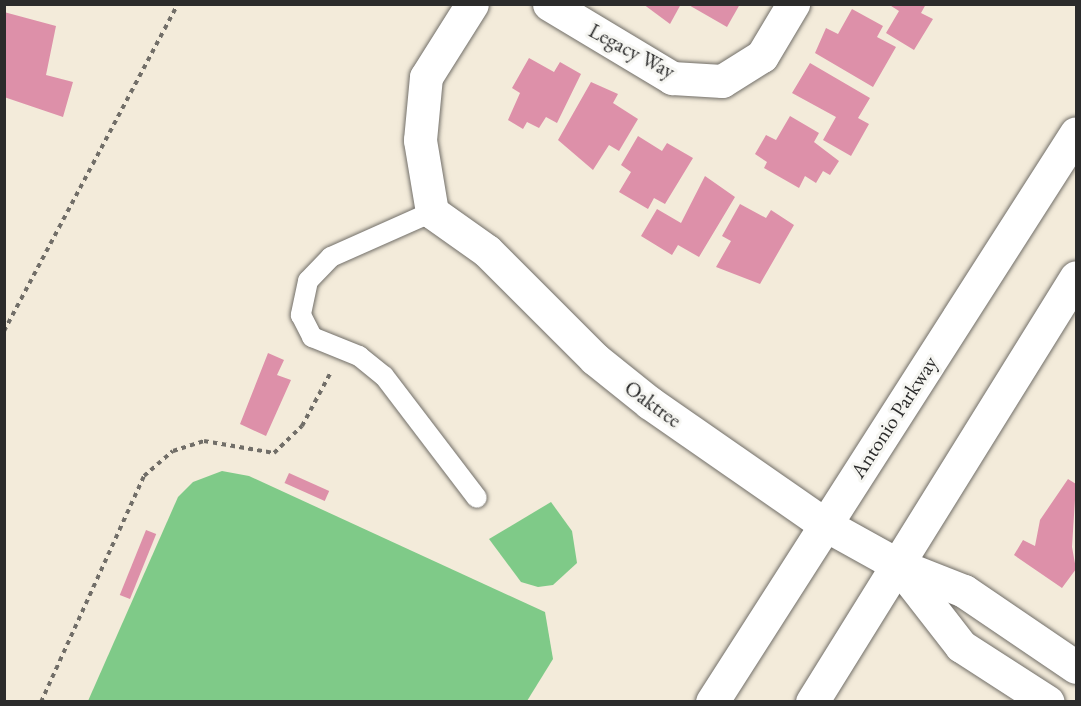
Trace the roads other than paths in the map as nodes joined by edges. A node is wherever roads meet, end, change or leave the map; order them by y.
1 (472, 4) edge
2 (549, 4) edge
3 (792, 4) edge
4 (1077, 133) edge
5 (432, 212) junction
6 (1077, 277) edge
7 (477, 498) dead end
8 (824, 524) junction
9 (898, 565) junction
10 (1077, 667) edge
11 (712, 702) edge
12 (812, 702) edge
13 (1048, 702) edge

1 - 5 street
2 - 3 street, Legacy Way
4 - 8 street, Antonio Parkway
5 - 7 lane
5 - 8 street, Oaktree
6 - 9 street
8 - 9 street, Oaktree
8 - 11 street, Antonio Parkway
9 - 10 street, Oaktree
9 - 12 street
9 - 13 street

